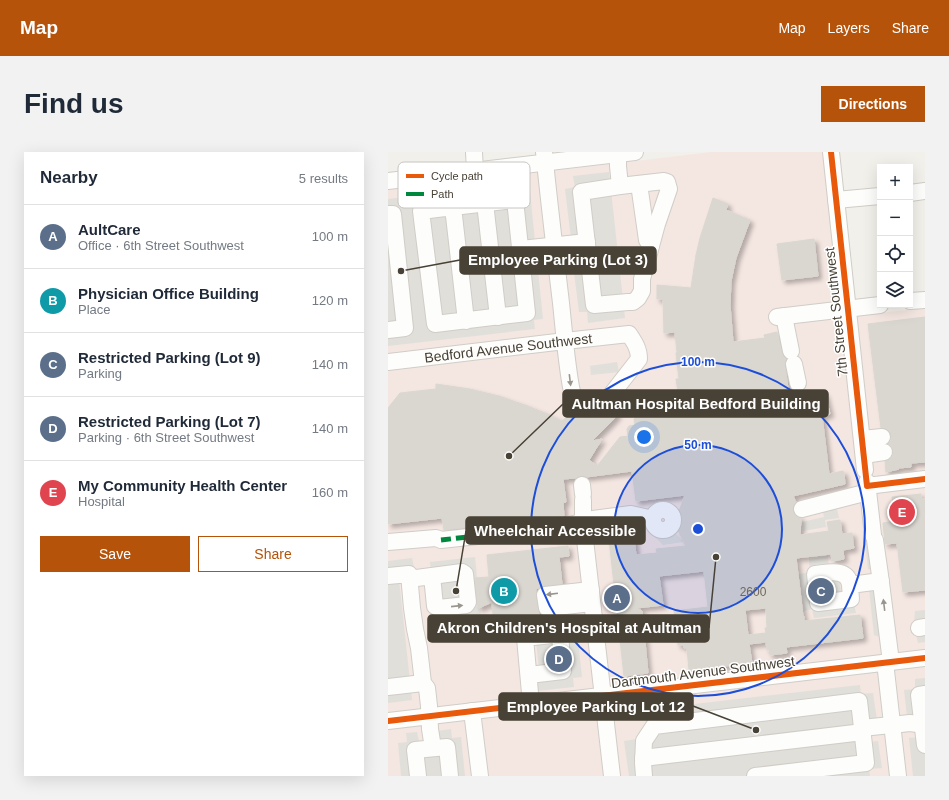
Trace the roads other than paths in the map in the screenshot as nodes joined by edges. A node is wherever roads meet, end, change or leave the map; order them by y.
1 (474, 152) edge
2 (635, 152) edge
3 (831, 152) edge
4 (618, 153) edge
5 (544, 157) edge
6 (475, 162) edge
7 (519, 162) edge
8 (398, 180) edge
9 (388, 181) edge
10 (639, 184) junction
11 (614, 187) junction
12 (925, 191) edge
13 (913, 193) edge
14 (877, 196) edge
15 (836, 200) junction
16 (445, 208) edge
17 (453, 208) edge
18 (486, 208) edge
19 (517, 208) edge
20 (388, 214) edge
21 (587, 246) junction
22 (651, 246) junction
23 (555, 249) junction
24 (521, 254) junction
25 (925, 300) edge
26 (913, 302) edge
27 (877, 305) edge
28 (848, 308) junction
29 (498, 316) junction
30 (466, 321) junction
31 (388, 330) edge
32 (565, 341) junction
33 (388, 362) edge
34 (798, 382) dead end
35 (883, 445) dead end
36 (865, 470) junction
37 (925, 478) edge
38 (583, 493) dead end
39 (802, 509) dead end
40 (653, 519) dead end
41 (583, 522) junction
42 (388, 542) edge
43 (388, 576) edge
44 (432, 576) dead end
45 (409, 579) junction
46 (881, 581) junction
47 (850, 585) dead end
48 (925, 658) edge
49 (888, 662) junction
50 (529, 675) dead end
51 (423, 683) junction
52 (388, 687) edge
53 (664, 688) junction
54 (925, 694) edge
55 (602, 696) junction
56 (532, 704) junction
57 (472, 711) junction
58 (426, 717) junction
59 (388, 721) edge
60 (669, 724) junction
61 (924, 725) edge
62 (892, 729) junction
63 (862, 732) junction
64 (925, 745) edge
65 (429, 749) junction
66 (643, 758) junction
67 (418, 776) edge
68 (450, 776) edge
69 (480, 776) edge
70 (612, 776) edge
71 (644, 776) edge
72 (755, 776) edge
73 (898, 776) edge

1 - 6 street
2 - 4 street
3 - 15 street, 7th Street Southwest
4 - 5 street
4 - 11 street
5 - 7 street
5 - 23 street
8 - 9 street
10 - 11 street
10 - 22 street
10 - 22 street
11 - 21 street
12 - 13 street
14 - 15 street
15 - 28 street, 7th Street Southwest
16 - 30 street
17 - 30 street
18 - 29 street
19 - 24 street
20 - 31 street
21 - 22 street
21 - 23 street
23 - 24 street
23 - 32 street
24 - 29 street
25 - 26 street
27 - 28 street
28 - 34 street
28 - 36 street, 7th Street Southwest
29 - 30 street
32 -> 32 street, Bedford Avenue Southwest
32 - 33 street, Bedford Avenue Southwest
35 - 36 street
36 - 37 street
36 - 39 street
36 - 46 street, 7th Street Southwest
38 - 41 street
40 - 41 street
41 - 42 street
41 - 55 street
43 - 45 street
44 - 45 street
45 - 51 street
46 - 47 street
49 -> 46 street, 7th Street Southwest
48 - 49 street, Dartmouth Avenue Southwest
49 - 53 street, Dartmouth Avenue Southwest
49 - 62 street, 7th Street Southwest
50 - 56 street
51 - 52 street
51 - 58 street
53 - 55 street, Dartmouth Avenue Southwest
53 - 60 street
54 - 61 street
55 - 56 street, Dartmouth Avenue Southwest
55 - 70 street
56 - 57 street, Dartmouth Avenue Southwest
57 - 58 street, Dartmouth Avenue Southwest
57 - 69 street
58 - 59 street, Dartmouth Avenue Southwest
58 - 65 street
60 - 63 street
60 - 66 street
61 - 62 street
61 - 64 street
62 - 63 street
62 - 73 street, 7th Street Southwest
63 - 66 street
63 - 72 street
65 - 67 street
65 - 68 street
66 - 71 street

